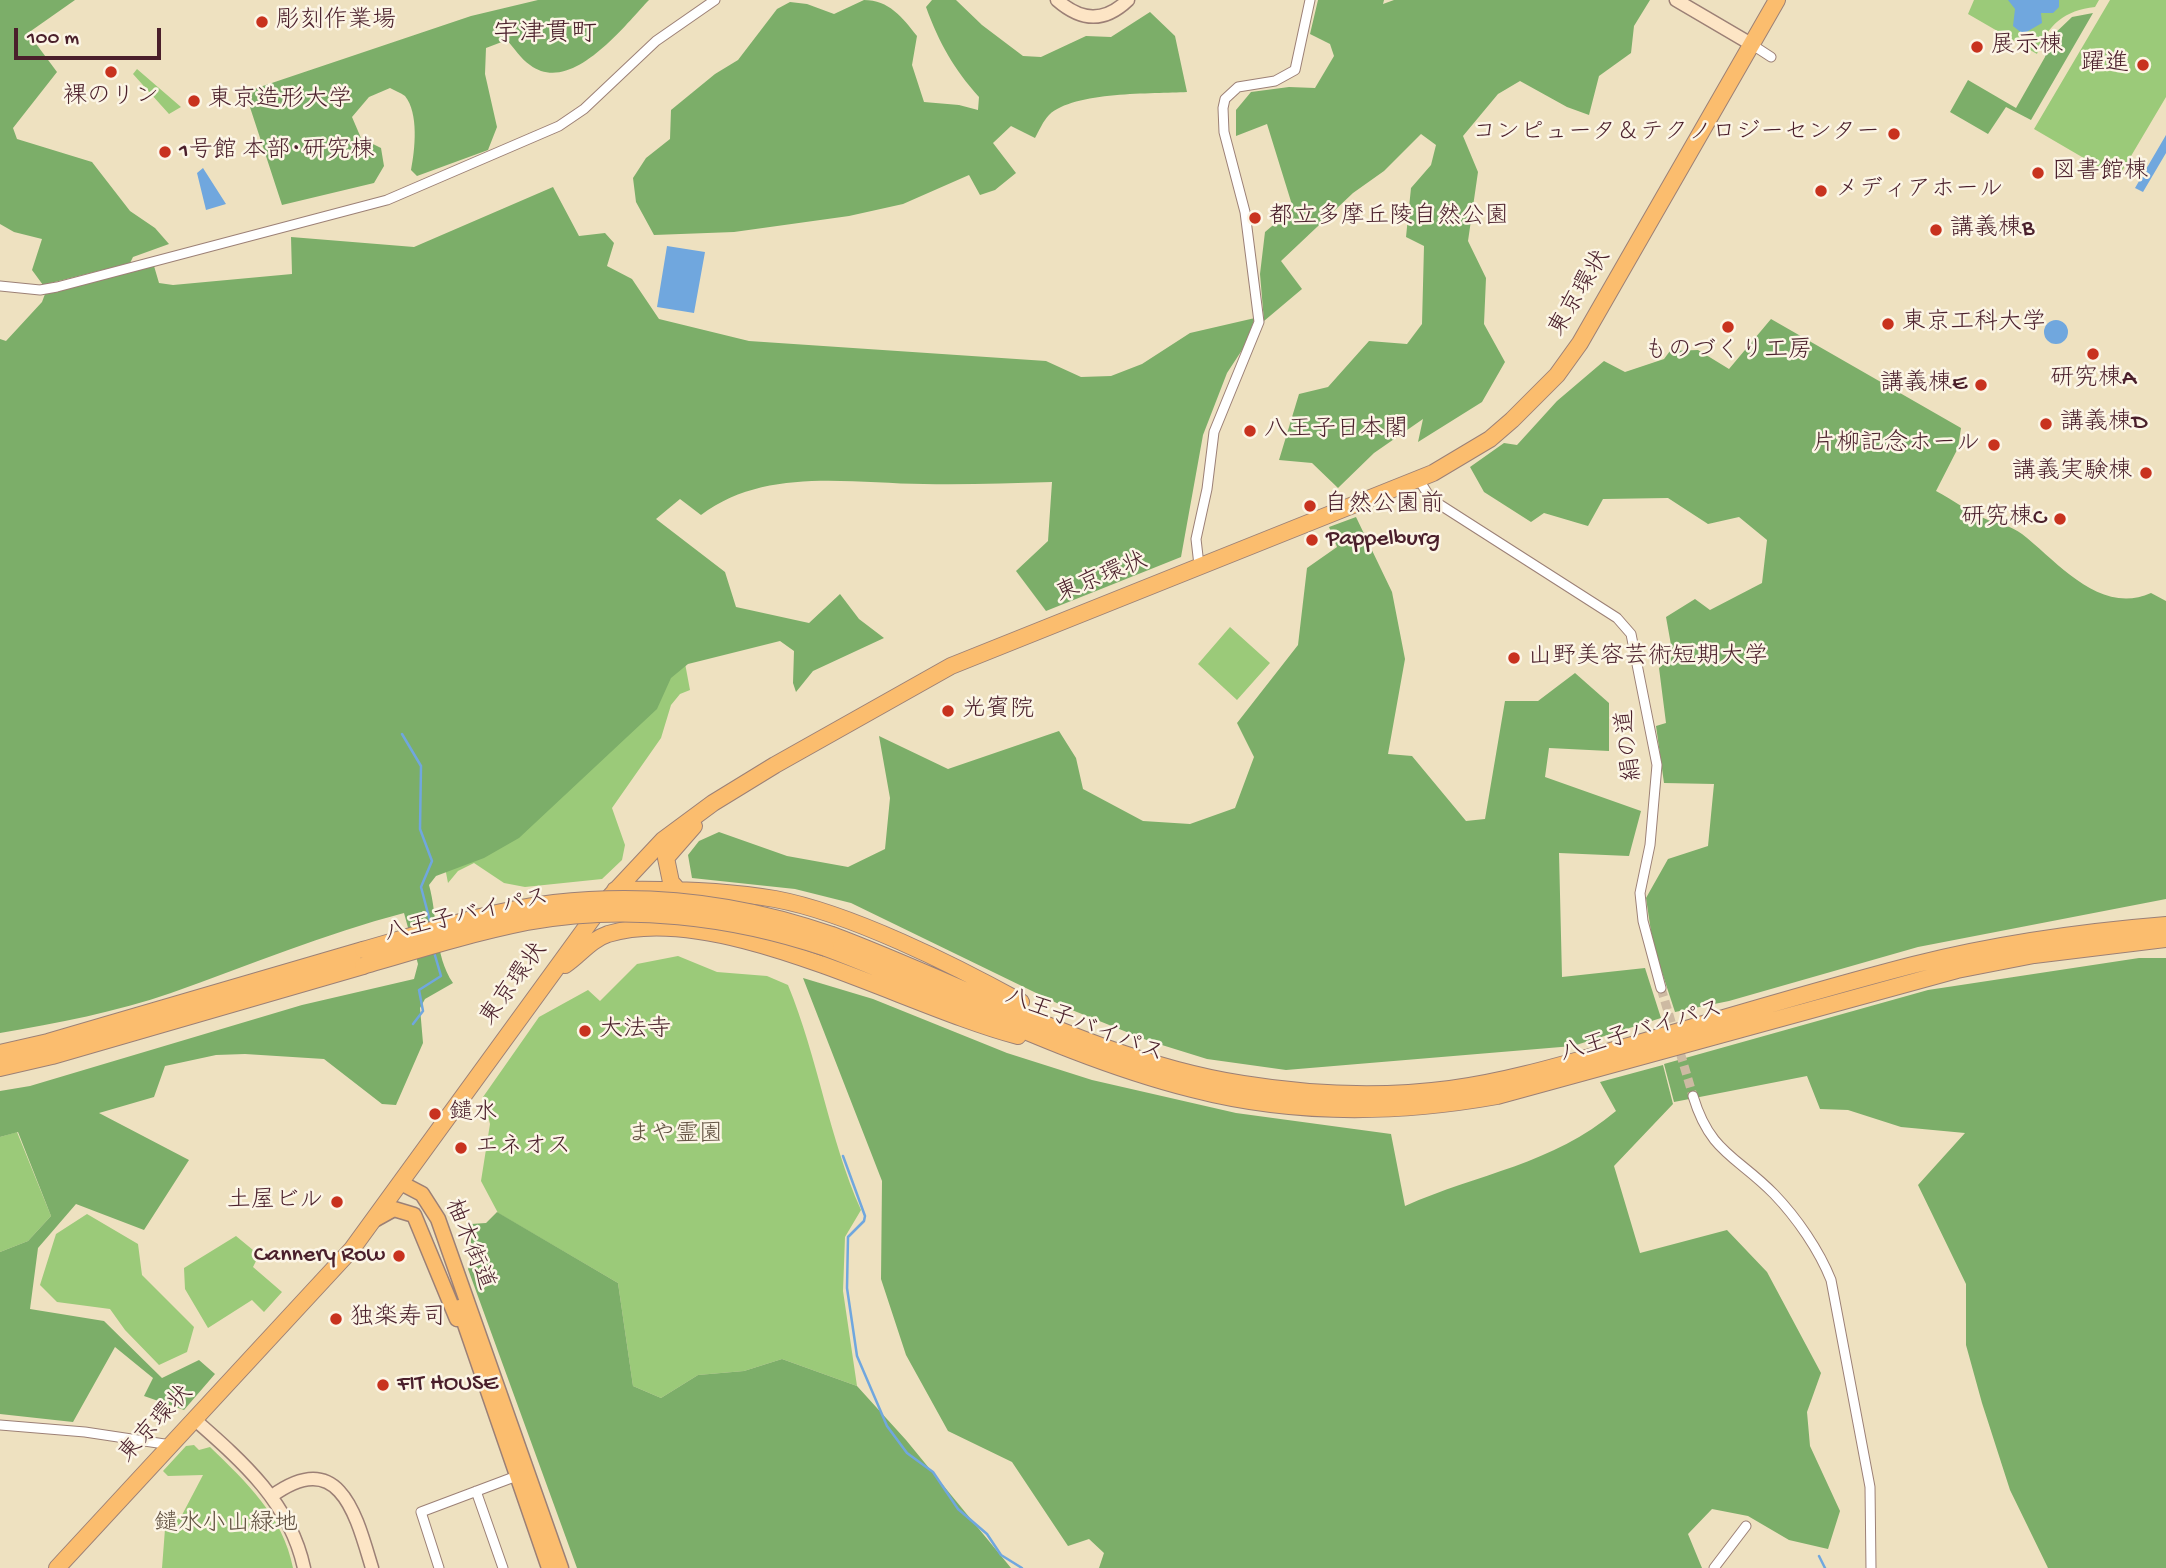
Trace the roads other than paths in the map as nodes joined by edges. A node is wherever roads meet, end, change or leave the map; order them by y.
1 (715, 0) edge
2 (1057, 0) edge
3 (1128, 0) edge
4 (1310, 0) edge
5 (1676, 0) edge
6 (1777, 0) edge
7 (1751, 44) junction
8 (1771, 57) dead end
9 (0, 286) edge
10 (1419, 480) junction
11 (1199, 565) junction
12 (713, 803) junction
13 (615, 890) junction
14 (679, 891) junction
15 (603, 904) junction
16 (2166, 923) edge
17 (642, 929) junction
18 (2166, 939) edge
19 (829, 942) junction
20 (2166, 948) edge
21 (2071, 950) junction
22 (363, 958) junction
23 (552, 974) junction
24 (1661, 988) tunnel mouth
25 (1097, 1044) junction
26 (1074, 1050) junction
27 (0, 1051) edge
28 (0, 1068) edge
29 (1693, 1096) tunnel mouth
30 (401, 1183) junction
31 (375, 1219) junction
32 (466, 1335) junction
33 (194, 1419) junction
34 (0, 1425) edge
35 (171, 1445) junction
36 (522, 1474) junction
37 (476, 1491) junction
38 (272, 1496) junction
39 (1746, 1526) dead end
40 (57, 1568) edge
41 (304, 1568) edge
42 (372, 1568) edge
43 (439, 1568) edge
44 (503, 1568) edge
45 (549, 1568) edge
46 (561, 1568) edge
47 (1714, 1568) edge
48 (1871, 1568) edge

1 - 9 street
2 - 3 street
4 - 11 street
5 - 7 street
6 - 7 highway, 東京環状
7 - 8 street
7 - 10 highway, 東京環状
10 - 11 highway, 東京環状
10 - 24 street, 絹の道
11 - 12 highway, 東京環状
12 - 13 highway, 東京環状
12 - 14 highway
13 - 14 highway
13 - 15 highway, 東京環状
14 - 25 highway
15 - 17 highway
15 - 23 highway, 東京環状
16 - 25 highway, 八王子バイパス
17 - 23 highway
17 - 26 highway
18 - 21 highway, 八王子バイパス
19 - 22 highway, 八王子バイパス, bridge
19 - 25 highway, 八王子バイパス
19 - 26 highway, 八王子バイパス
20 - 21 highway
21 - 26 highway, 八王子バイパス
22 - 27 highway, 八王子バイパス
22 - 28 highway, 八王子バイパス
23 - 30 highway, 東京環状
29 - 48 street
30 - 31 highway, 東京環状
30 - 32 main road, 柚木街道
30 - 36 main road, 柚木街道
31 - 32 main road
31 - 33 highway, 東京環状
32 - 36 main road, 柚木街道
33 - 35 highway, 東京環状
33 - 38 street
34 - 35 street
35 - 40 highway, 東京環状
36 - 37 street
36 - 45 main road, 柚木街道
36 - 46 main road, 柚木街道
37 - 43 street
37 - 44 street
38 - 41 street
38 - 42 street
39 - 47 street

